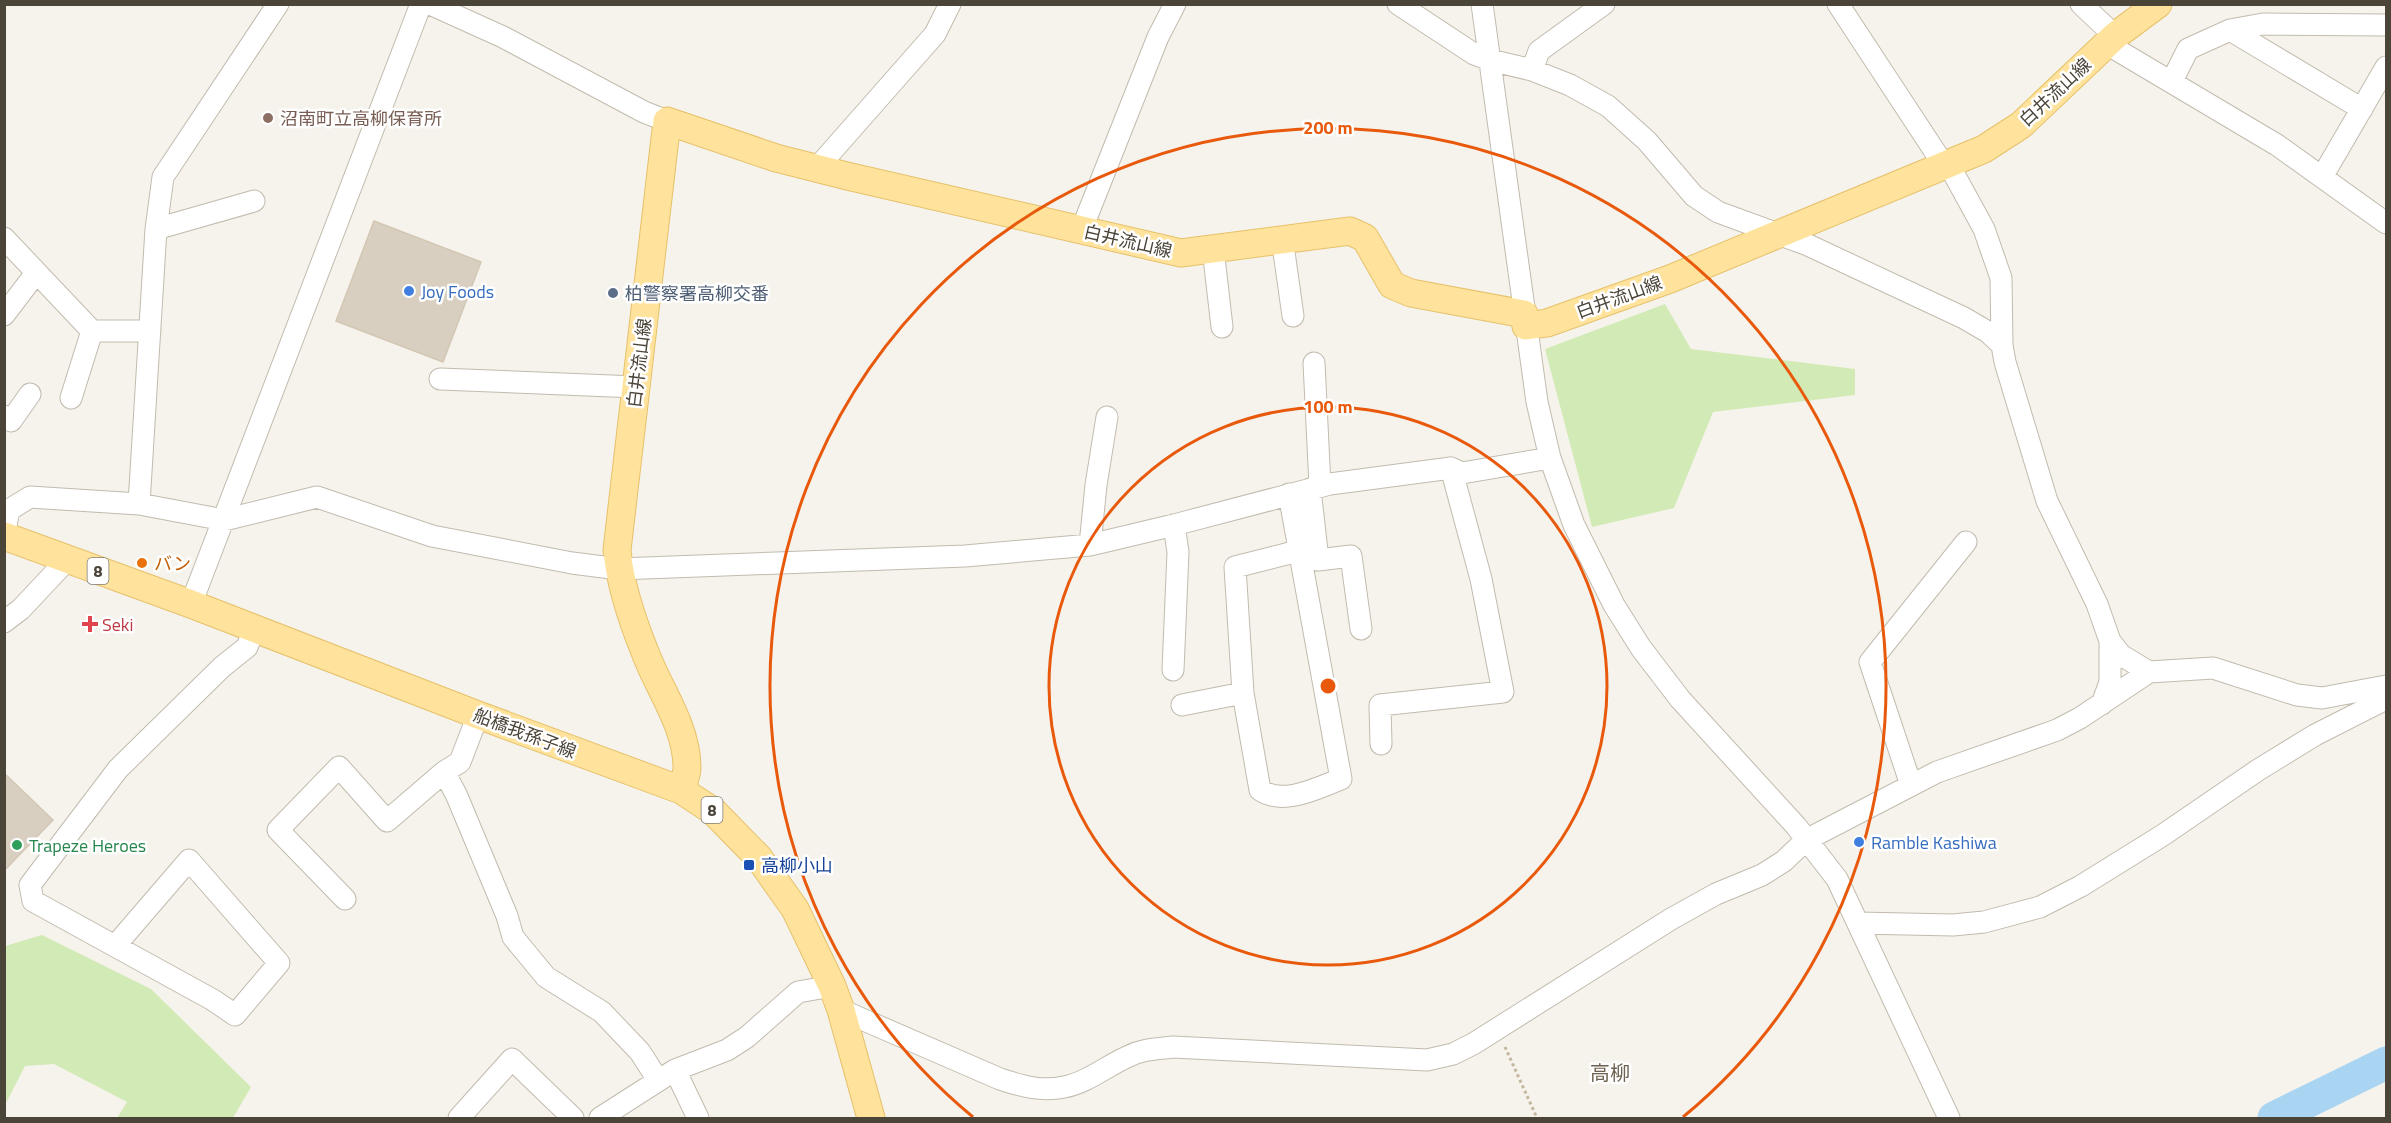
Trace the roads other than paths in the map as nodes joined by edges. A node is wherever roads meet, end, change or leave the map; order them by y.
1 (278, 4) edge
2 (421, 4) edge
3 (430, 4) edge
4 (950, 4) edge
5 (1174, 4) edge
6 (1398, 4) edge
7 (1482, 4) edge
8 (1604, 4) edge
9 (1838, 4) edge
10 (2081, 4) edge
11 (2158, 4) edge
12 (2386, 25) edge
13 (2230, 30) junction
14 (2111, 40) junction
15 (1490, 60) junction
16 (2386, 67) edge
17 (1532, 70) junction
18 (2172, 81) junction
19 (2362, 109) junction
20 (667, 121) junction
21 (1947, 166) junction
22 (817, 168) junction
23 (2322, 177) junction
24 (254, 201) dead end
25 (2386, 223) edge
26 (156, 229) junction
27 (1081, 231) junction
28 (1777, 235) junction
29 (4, 238) edge
30 (1282, 238) junction
31 (1214, 249) junction
32 (36, 273) junction
33 (4, 315) edge
34 (1293, 316) dead end
35 (1525, 320) junction
36 (1222, 327) dead end
37 (92, 331) junction
38 (150, 331) junction
39 (2002, 345) junction
40 (1314, 363) dead end
41 (440, 379) dead end
42 (636, 387) junction
43 (30, 394) dead end
44 (71, 398) dead end
45 (4, 416) edge
46 (1107, 417) dead end
47 (1550, 458) junction
48 (1451, 468) junction
49 (1315, 487) junction
50 (1289, 494) junction
51 (139, 504) junction
52 (224, 520) junction
53 (1174, 525) junction
54 (4, 536) edge
55 (1966, 542) dead end
56 (1090, 544) junction
57 (1298, 550) junction
58 (67, 560) junction
59 (619, 569) junction
60 (191, 604) junction
61 (4, 622) edge
62 (254, 629) junction
63 (1361, 629) dead end
64 (2110, 641) junction
65 (1173, 670) dead end
66 (2149, 672) junction
67 (2386, 686) edge
68 (1243, 693) junction
69 (2386, 699) edge
70 (2102, 704) junction
71 (1182, 705) dead end
72 (478, 715) junction
73 (1381, 744) dead end
74 (444, 772) junction
75 (1911, 785) junction
76 (681, 790) junction
77 (1806, 840) junction
78 (345, 899) dead end
79 (1858, 923) junction
80 (115, 946) junction
81 (836, 998) junction
82 (667, 1075) junction
83 (459, 1119) edge
84 (573, 1119) edge
85 (600, 1119) edge
86 (698, 1119) edge
87 (871, 1119) edge
88 (1949, 1119) edge

1 - 26 street
2 - 52 street
3 - 20 street
4 - 22 street
5 - 27 street
6 - 15 street
7 - 15 street
8 - 17 street
9 - 21 street
10 - 14 street
11 - 14 main road, 白井流山線
12 - 13 street
13 - 18 street
13 - 19 street
14 - 18 street
14 - 21 main road, 白井流山線
15 - 17 street
15 - 35 street
16 - 19 street
17 - 28 street
18 - 23 street
19 - 23 street
20 - 22 main road, 白井流山線
20 - 42 main road, 白井流山線
21 - 28 main road, 白井流山線
21 - 39 street
22 - 27 main road, 白井流山線
23 - 25 street
24 - 26 street
26 - 38 street
27 - 31 main road, 白井流山線
28 - 35 main road, 白井流山線
28 - 39 street
29 - 32 street
30 - 31 main road, 白井流山線
30 - 34 street
30 - 35 main road, 白井流山線
31 - 36 street
32 - 33 street
32 - 37 street
35 - 47 street
37 - 38 street
37 - 44 street
38 - 51 street
39 - 64 street
40 - 49 street
41 - 42 street
42 - 59 main road, 白井流山線
43 - 45 street
46 - 56 street
47 - 48 street
47 - 77 street
48 - 49 street
48 - 73 street
49 - 50 street
49 - 63 street
50 - 53 street
50 - 57 street
51 - 52 street
51 - 54 street
52 - 59 street
52 - 60 street
53 - 56 street
53 - 65 street
54 - 58 main road, 船橋我孫子線 / 8
55 - 75 street
56 - 59 street
57 - 68 street
57 - 68 street
58 - 60 main road, 船橋我孫子線 / 8
58 - 61 street
59 - 76 main road, 白井流山線
60 - 62 main road, 船橋我孫子線 / 8
62 - 72 main road, 船橋我孫子線 / 8
62 - 80 street
64 - 66 street
64 - 70 street
66 - 67 street
66 - 70 street
68 - 71 street
69 - 79 street
70 - 75 street
72 - 74 street
72 - 76 main road, 船橋我孫子線 / 8
74 - 78 street
74 - 82 street
75 - 77 street
76 - 81 main road, 船橋我孫子線 / 8
77 - 79 street
77 - 81 street
79 - 88 street
80 - 80 street
81 - 82 street
81 - 87 main road, 船橋我孫子線 / 8
82 - 85 street
82 - 86 street
83 - 84 street

